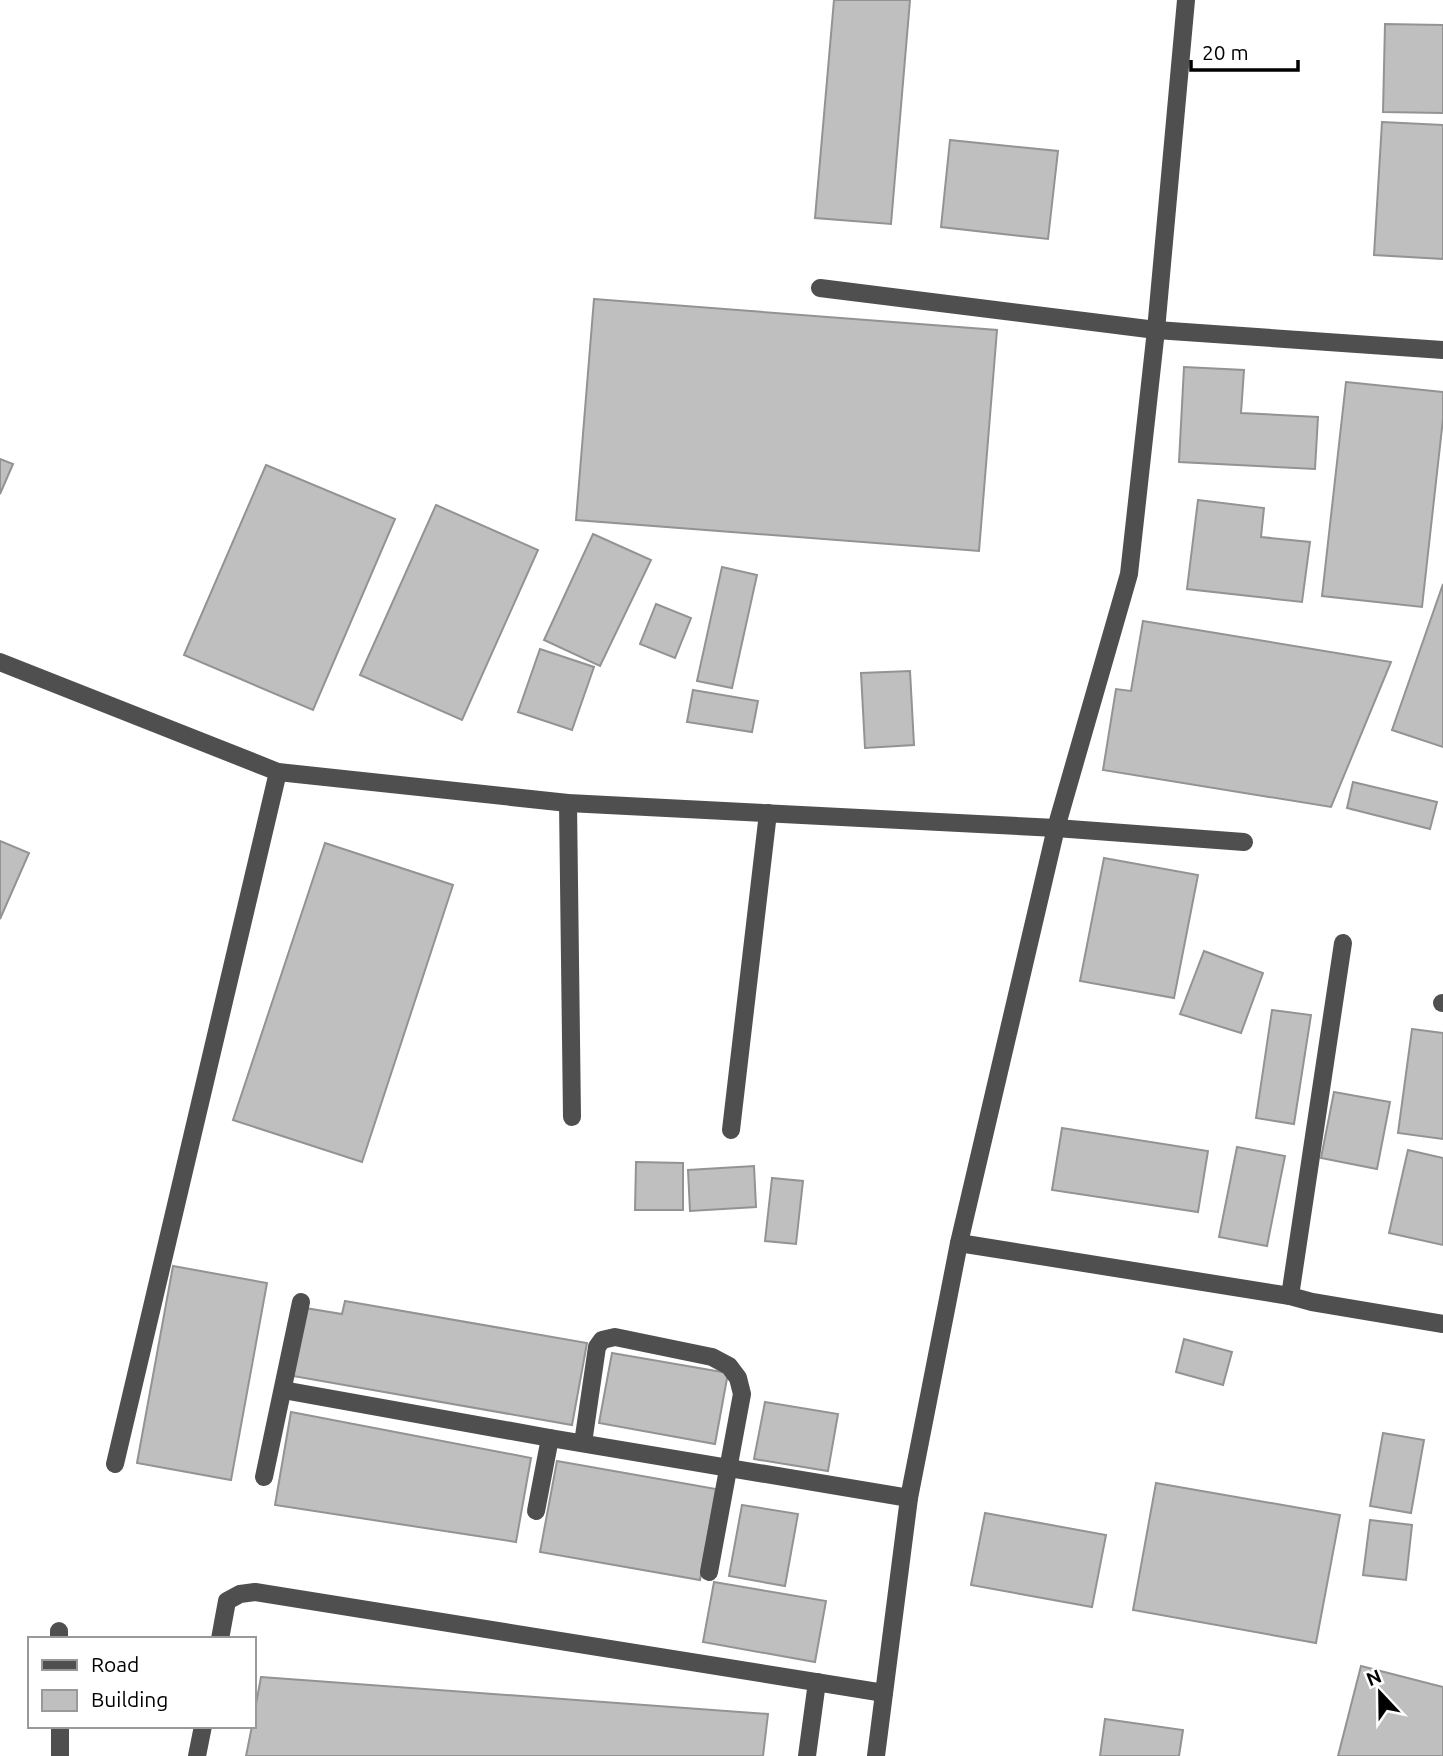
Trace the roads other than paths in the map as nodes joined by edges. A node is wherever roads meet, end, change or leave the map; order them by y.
1 (1186, 0) edge
2 (820, 288) dead end
3 (1156, 330) junction
4 (1443, 349) edge
5 (0, 662) edge
6 (278, 772) junction
7 (568, 803) junction
8 (768, 813) junction
9 (1056, 828) junction
10 (1244, 842) dead end
11 (1343, 943) dead end
12 (572, 1117) dead end
13 (731, 1130) dead end
14 (959, 1243) junction
15 (1290, 1296) junction
16 (301, 1302) dead end
17 (1443, 1324) edge
18 (283, 1390) junction
19 (551, 1438) junction
20 (583, 1443) junction
21 (114, 1464) dead end
22 (729, 1467) junction
23 (264, 1477) dead end
24 (909, 1497) junction
25 (536, 1511) dead end
26 (709, 1572) dead end
27 (220, 1637) edge
28 (817, 1682) junction
29 (884, 1693) junction
30 (60, 1728) edge
31 (203, 1728) edge
32 (60, 1756) edge
33 (197, 1756) edge
34 (807, 1756) edge
35 (876, 1756) edge

1 - 3 street
2 - 3 street
3 - 4 street
3 - 9 street
5 - 6 street
6 - 7 street
6 - 21 street
7 - 8 street
7 - 12 street
8 - 9 street
8 - 13 street
9 - 10 street
9 - 14 street
11 - 15 street
14 - 15 street
14 - 24 street
15 - 17 street
16 - 18 street
18 - 19 street
18 - 23 street
19 - 20 street
19 - 25 street
20 - 22 street
20 - 22 street
22 - 24 street
22 - 26 street
24 - 29 street
27 - 28 street
28 - 29 street
28 - 34 street
29 - 35 street
30 - 32 street
31 - 33 street

